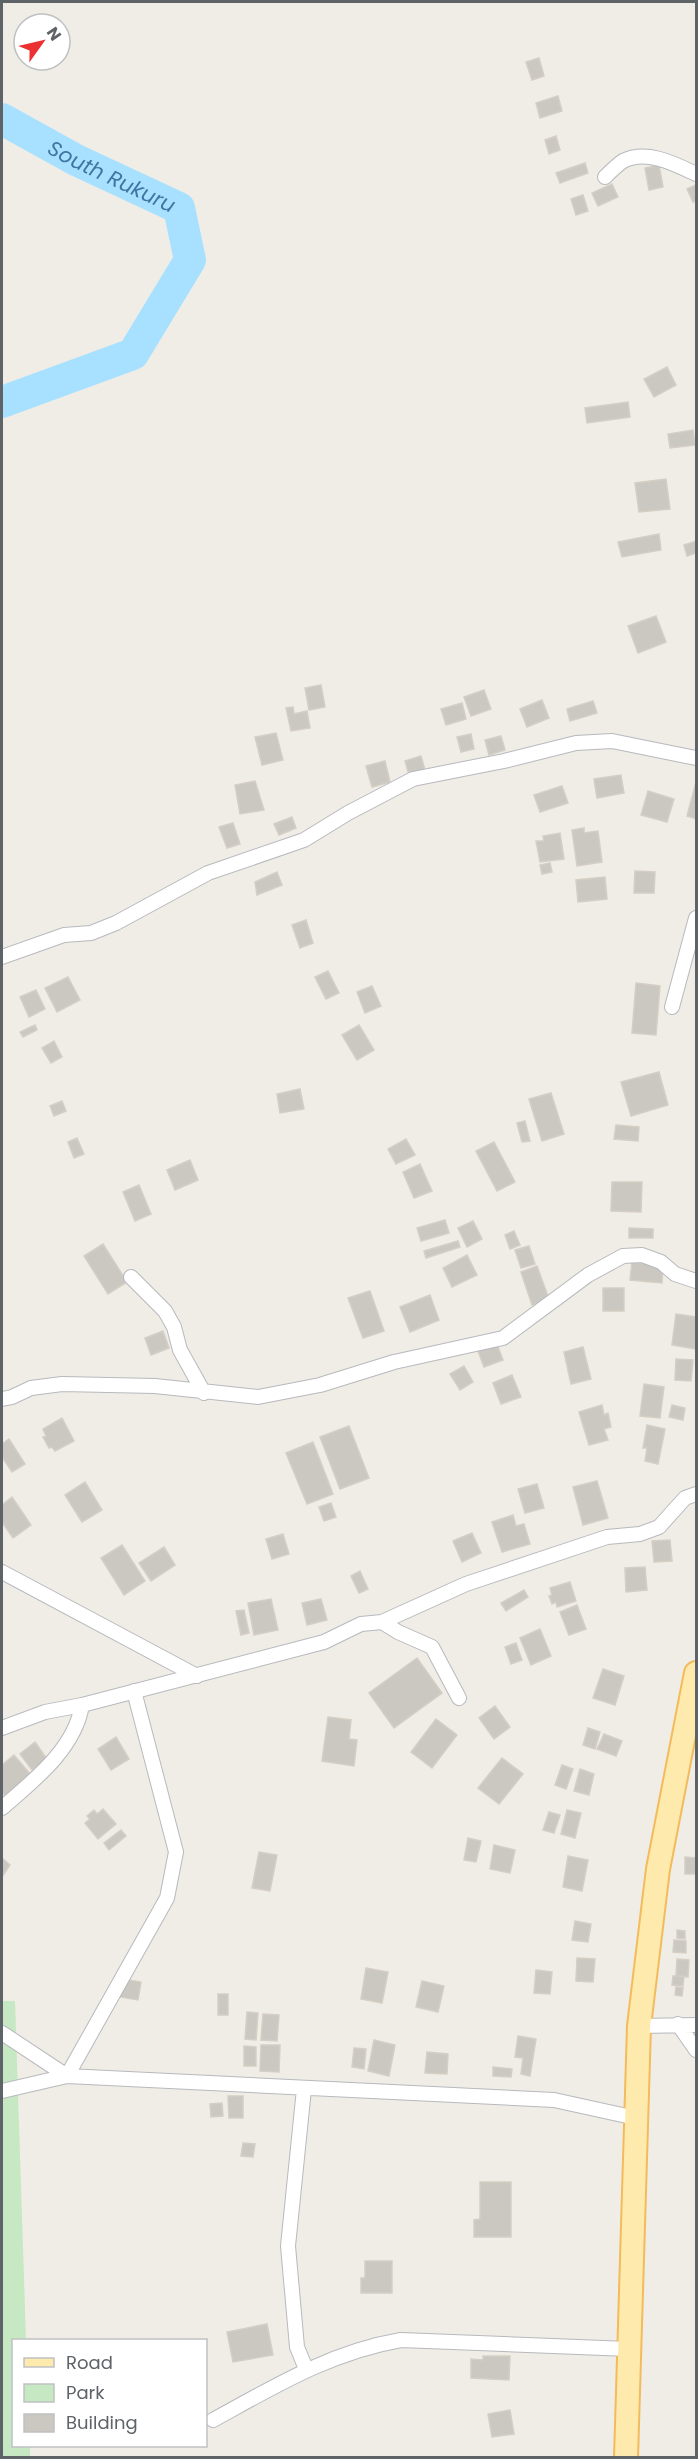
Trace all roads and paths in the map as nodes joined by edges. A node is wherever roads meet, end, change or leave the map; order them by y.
1 (696, 174) edge
2 (605, 177) dead end
3 (696, 758) edge
4 (696, 918) edge
5 (2, 957) edge
6 (672, 1007) dead end
7 (131, 1277) dead end
8 (696, 1281) edge
9 (204, 1393) junction
10 (2, 1399) edge
11 (696, 1494) edge
12 (2, 1572) edge
13 (382, 1622) junction
14 (696, 1673) edge
15 (196, 1676) junction
16 (134, 1692) junction
17 (459, 1698) dead end
18 (82, 1705) junction
19 (2, 1728) edge
20 (2, 1808) edge
21 (678, 2024) junction
22 (696, 2025) edge
23 (639, 2026) junction
24 (2, 2033) edge
25 (696, 2050) edge
26 (67, 2076) junction
27 (304, 2089) junction
28 (2, 2091) edge
29 (636, 2118) junction
30 (629, 2349) junction
31 (306, 2369) junction
32 (213, 2420) dead end
33 (626, 2457) edge

1 - 2 street
3 - 5 street
4 - 6 street
7 - 9 street
8 - 9 street
9 - 10 street
11 - 13 street
12 - 15 street
13 - 15 street
13 - 17 street
14 - 23 main road
15 - 16 street
16 - 18 street
16 - 26 street
18 - 19 street
18 - 20 street
21 - 22 street
21 - 23 street
21 - 25 street
23 - 29 main road
24 - 26 street
26 - 27 street
26 - 28 street
27 - 29 street
27 - 31 street
29 - 30 main road
30 - 31 street
30 - 33 main road
31 - 32 street

